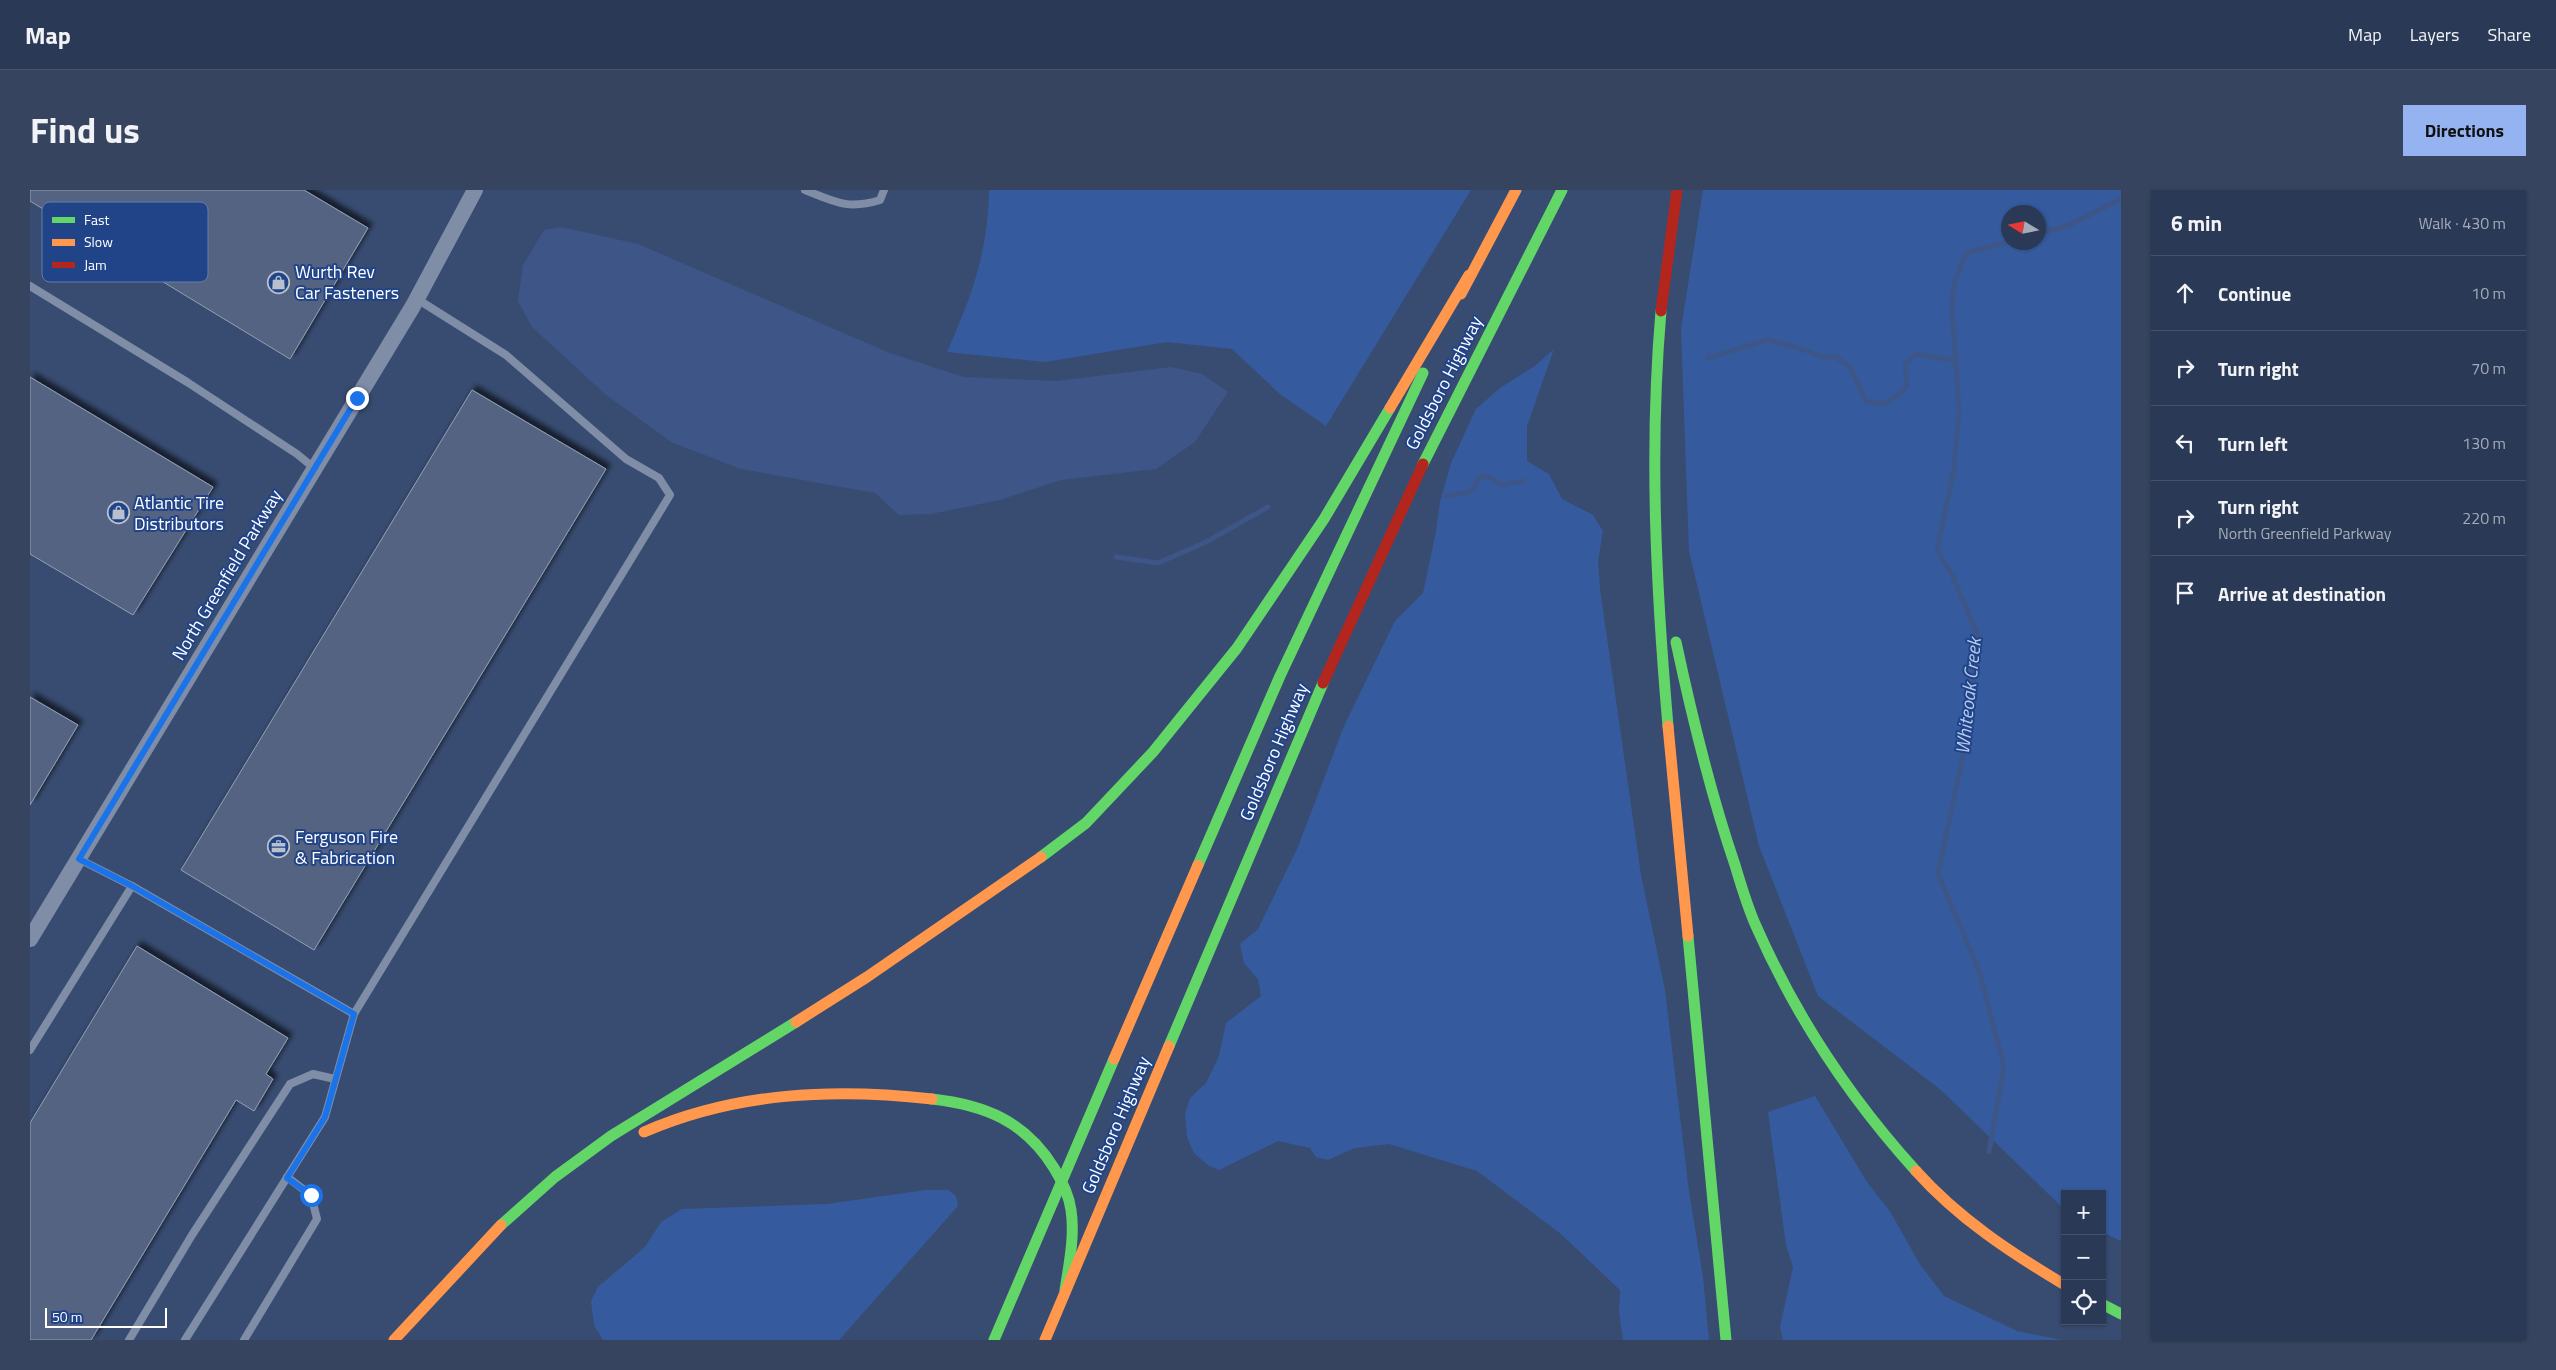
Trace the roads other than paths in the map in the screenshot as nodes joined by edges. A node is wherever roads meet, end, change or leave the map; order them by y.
1 (469, 190) edge
2 (475, 190) edge
3 (805, 190) edge
4 (884, 190) edge
5 (1516, 190) edge
6 (1562, 190) edge
7 (1678, 190) edge
8 (455, 230) junction
9 (1469, 275) junction
10 (30, 286) edge
11 (416, 300) junction
12 (314, 468) junction
13 (1657, 547) junction
14 (79, 859) junction
15 (132, 886) junction
16 (30, 939) edge
17 (354, 1014) junction
18 (30, 1050) edge
19 (335, 1079) junction
20 (555, 1177) junction
21 (287, 1178) junction
22 (1061, 1180) junction
23 (2061, 1282) edge
24 (1065, 1290) junction
25 (2106, 1306) edge
26 (2121, 1314) edge
27 (129, 1340) edge
28 (185, 1340) edge
29 (244, 1340) edge
30 (394, 1340) edge
31 (994, 1340) edge
32 (1045, 1340) edge
33 (1726, 1340) edge

1 - 8 street, North Greenfield Parkway
2 - 8 street, North Greenfield Parkway
3 - 4 lane
5 - 9 main road
6 - 24 main road, Goldsboro Highway
7 - 13 main road
8 - 11 street, North Greenfield Parkway
9 - 20 main road
9 - 22 main road
10 - 12 lane
11 - 12 street, North Greenfield Parkway
11 - 17 lane
12 - 14 street, North Greenfield Parkway
13 - 23 main road
13 - 33 main road
14 - 15 lane
14 - 16 street, North Greenfield Parkway
15 - 17 lane
15 - 18 lane
17 - 19 lane
19 - 21 lane
19 - 27 lane
20 - 22 main road
20 - 30 main road
21 - 28 lane
21 - 29 lane
22 - 24 main road
22 - 31 main road
24 - 32 main road, Goldsboro Highway
25 - 26 main road

